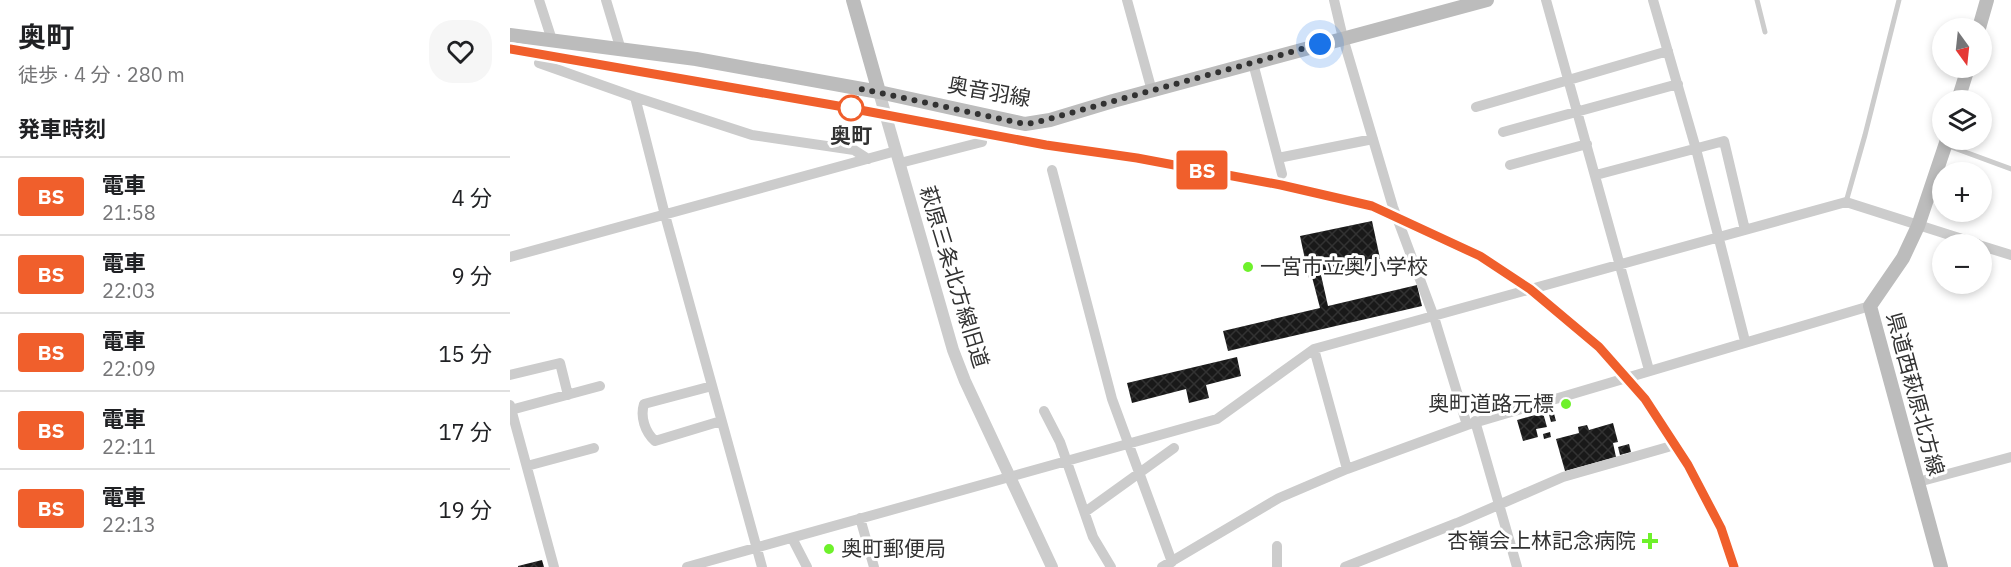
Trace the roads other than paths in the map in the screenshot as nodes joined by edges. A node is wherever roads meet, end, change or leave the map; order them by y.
1 (539, 0) edge
2 (606, 0) edge
3 (854, 0) edge
4 (1127, 0) edge
5 (1334, 0) edge
6 (1487, 0) edge
7 (1546, 0) edge
8 (1653, 0) edge
9 (1757, 0) edge
10 (1899, 0) edge
11 (1987, 0) edge
12 (1982, 18) edge
13 (1765, 32) dead end
14 (510, 34) edge
15 (1343, 38) junction
16 (552, 40) junction
17 (621, 50) junction
18 (1668, 51) junction
19 (539, 63) dead end
20 (1253, 63) junction
21 (1569, 81) junction
22 (1678, 84) junction
23 (1152, 91) junction
24 (879, 92) junction
25 (635, 97) junction
26 (1476, 107) dead end
27 (1577, 112) junction
28 (1503, 132) dead end
29 (1373, 139) junction
30 (982, 142) dead end
31 (1587, 144) junction
32 (1696, 149) junction
33 (1943, 150) edge
34 (1965, 150) edge
35 (898, 157) junction
36 (1278, 158) junction
37 (868, 159) junction
38 (1510, 165) dead end
39 (1052, 170) dead end
40 (2011, 170) edge
41 (1282, 174) dead end
42 (1596, 175) junction
43 (1846, 202) junction
44 (665, 215) junction
45 (1918, 226) junction
46 (1745, 230) junction
47 (1944, 234) edge
48 (1717, 237) junction
49 (1992, 249) edge
50 (2011, 255) edge
51 (510, 257) edge
52 (1620, 263) junction
53 (1870, 306) junction
54 (1434, 317) junction
55 (1745, 341) junction
56 (1314, 349) junction
57 (1649, 370) junction
58 (510, 375) edge
59 (600, 386) dead end
60 (712, 386) junction
61 (568, 395) junction
62 (511, 408) edge
63 (1044, 411) dead end
64 (721, 421) junction
65 (1471, 423) junction
66 (1128, 443) junction
67 (1668, 447) dead end
68 (594, 448) dead end
69 (1174, 448) dead end
70 (2011, 457) edge
71 (1065, 460) junction
72 (527, 466) junction
73 (1347, 469) junction
74 (1140, 474) junction
75 (1009, 476) junction
76 (1918, 482) junction
77 (1500, 503) junction
78 (1085, 512) junction
79 (860, 518) junction
80 (792, 538) junction
81 (1277, 546) dead end
82 (756, 548) junction
83 (1167, 565) edge
84 (554, 567) edge
85 (687, 567) edge
86 (762, 567) edge
87 (807, 567) edge
88 (874, 567) edge
89 (1052, 567) edge
90 (1111, 567) edge
91 (1277, 567) edge
92 (1345, 567) edge
93 (1517, 567) edge
94 (1941, 567) edge

1 - 16 street
2 - 17 street
3 - 24 main road
4 - 23 street
5 - 15 street
6 - 15 main road, 奥音羽線
7 - 21 street
8 - 18 street
9 - 13 lane
10 - 43 lane
11 - 12 main road
14 - 16 main road, 奥音羽線
15 - 20 main road, 奥音羽線
15 - 29 street
16 - 17 main road, 奥音羽線
17 - 24 main road, 奥音羽線
18 - 21 street
18 - 22 street
19 - 25 street
20 - 23 main road, 奥音羽線
20 - 36 street
21 - 26 street
21 - 27 street
22 - 27 street
22 - 32 street
23 - 24 main road, 奥音羽線
24 - 35 street, 萩原三条北方線旧道
25 - 37 street
25 - 44 street
27 - 28 street
27 - 31 street
29 - 36 street
29 - 54 street
30 - 35 street
31 - 38 street
31 - 42 street
32 - 42 street
32 - 46 street
32 - 48 street
33 - 45 main road, 県道西萩原北方線
34 - 40 lane
35 - 37 street
35 - 75 street, 萩原三条北方線旧道
36 - 41 street
37 - 44 street
39 - 66 street
42 - 52 street
43 - 45 street
43 - 46 street
44 - 51 street
44 - 60 street
45 - 47 street
45 - 53 main road, 県道西萩原北方線
46 - 48 street
48 - 52 street
48 - 55 street
49 - 50 street
52 - 54 street
52 - 57 street
53 - 55 street
53 - 76 main road, 県道西萩原北方線
54 - 56 street
54 - 65 street
55 - 57 street
56 - 66 street
56 - 73 street
57 - 65 street
58 - 61 street
59 - 61 street
60 - 64 street
60 - 64 street
61 - 62 street
62 - 72 street
63 - 71 street
64 - 82 street
65 - 73 street
65 - 77 street
66 - 71 street
66 - 74 street
67 - 77 street
68 - 72 street
69 - 74 street
70 - 76 street
71 - 75 street
71 - 78 street
72 - 84 street
73 - 83 street
74 - 78 street
74 - 83 street
75 - 79 street
75 - 89 street, 萩原三条北方線旧道
76 - 94 main road, 県道西萩原北方線
77 - 92 street
77 - 93 street
78 - 90 street
79 - 80 street
79 - 88 street
80 - 82 street
80 - 87 street
81 - 91 street
82 - 85 street
82 - 86 street

